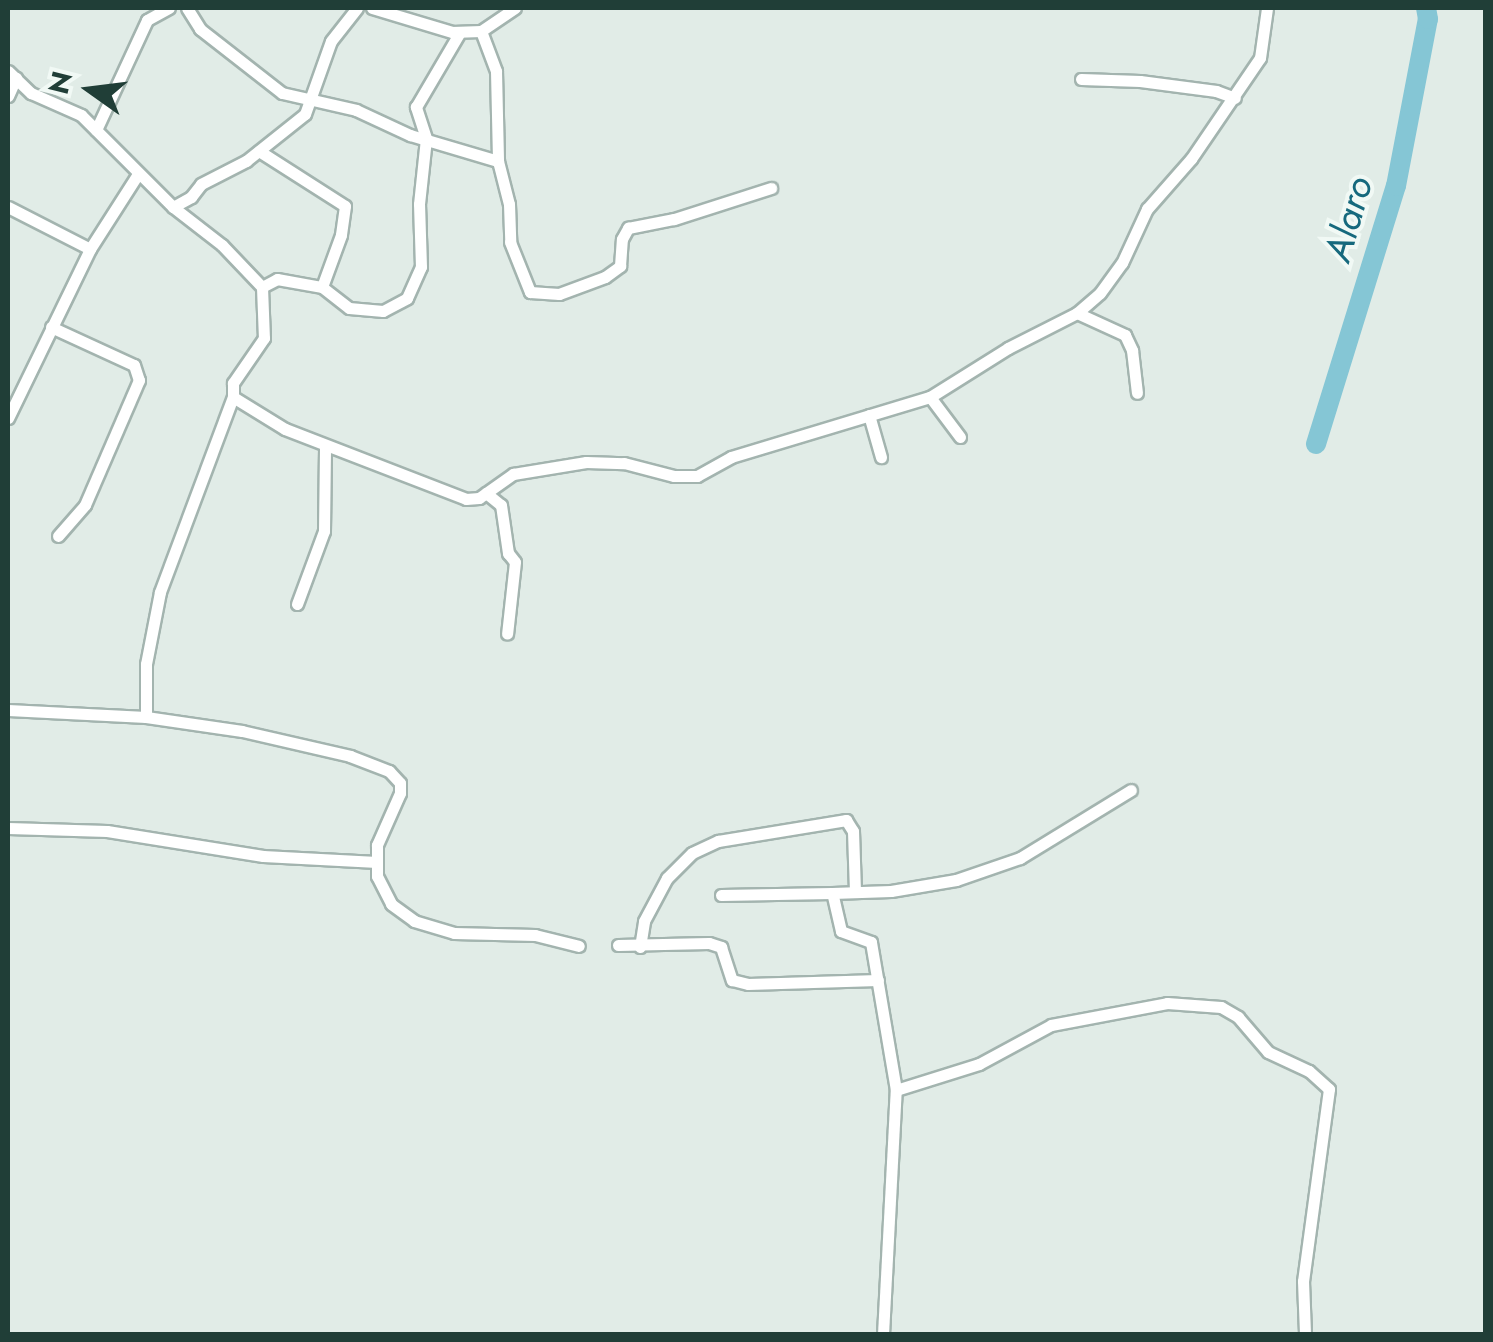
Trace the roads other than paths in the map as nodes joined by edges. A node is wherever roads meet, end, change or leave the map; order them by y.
1 (169, 8) edge
2 (188, 8) edge
3 (358, 8) edge
4 (372, 8) edge
5 (515, 8) edge
6 (1268, 8) edge
7 (460, 32) junction
8 (481, 32) junction
9 (12, 75) edge
10 (1081, 79) dead end
11 (8, 96) edge
12 (1235, 98) junction
13 (312, 101) junction
14 (96, 130) junction
15 (426, 138) junction
16 (259, 151) junction
17 (498, 161) junction
18 (138, 174) junction
19 (772, 188) dead end
20 (8, 207) edge
21 (173, 207) junction
22 (90, 248) junction
23 (262, 287) junction
24 (322, 287) junction
25 (1077, 313) junction
26 (51, 327) junction
27 (1136, 393) dead end
28 (233, 397) junction
29 (930, 398) junction
30 (870, 415) junction
31 (8, 416) edge
32 (960, 437) dead end
33 (326, 447) junction
34 (881, 457) dead end
35 (486, 493) junction
36 (58, 536) dead end
37 (297, 604) dead end
38 (507, 634) dead end
39 (8, 710) edge
40 (146, 716) junction
41 (1131, 790) dead end
42 (8, 828) edge
43 (377, 862) junction
44 (855, 892) junction
45 (832, 893) junction
46 (720, 895) dead end
47 (618, 945) dead end
48 (580, 946) dead end
49 (640, 947) junction
50 (878, 980) junction
51 (896, 1090) junction
52 (883, 1334) edge
53 (1304, 1334) edge

1 - 14 street
2 - 13 street
3 - 13 street
4 - 7 street
5 - 8 street
6 - 12 street
7 - 8 street
7 - 15 street
8 - 17 street
9 - 11 street
9 - 14 street
10 - 12 street
12 - 25 street
13 - 15 street
13 - 16 street
14 - 18 street
15 - 17 street
15 - 24 street
16 - 21 street
16 - 24 street
17 - 19 street
18 - 21 street
18 - 22 street
20 - 22 street
21 - 23 street
22 - 26 street
23 - 24 street
23 - 28 street
25 - 27 street
25 - 29 street
26 - 31 street
26 - 36 street
28 - 33 street
28 - 40 street
29 - 30 street
29 - 32 street
30 - 34 street
30 - 35 street
33 - 35 street
33 - 37 street
35 - 38 street
39 - 40 street
40 - 43 street
41 - 44 street
42 - 43 street
43 - 48 street
44 - 45 street
44 - 49 street
45 - 46 street
45 - 50 street
47 - 49 street
49 - 50 street
50 - 51 street
51 - 52 street
51 - 53 street

